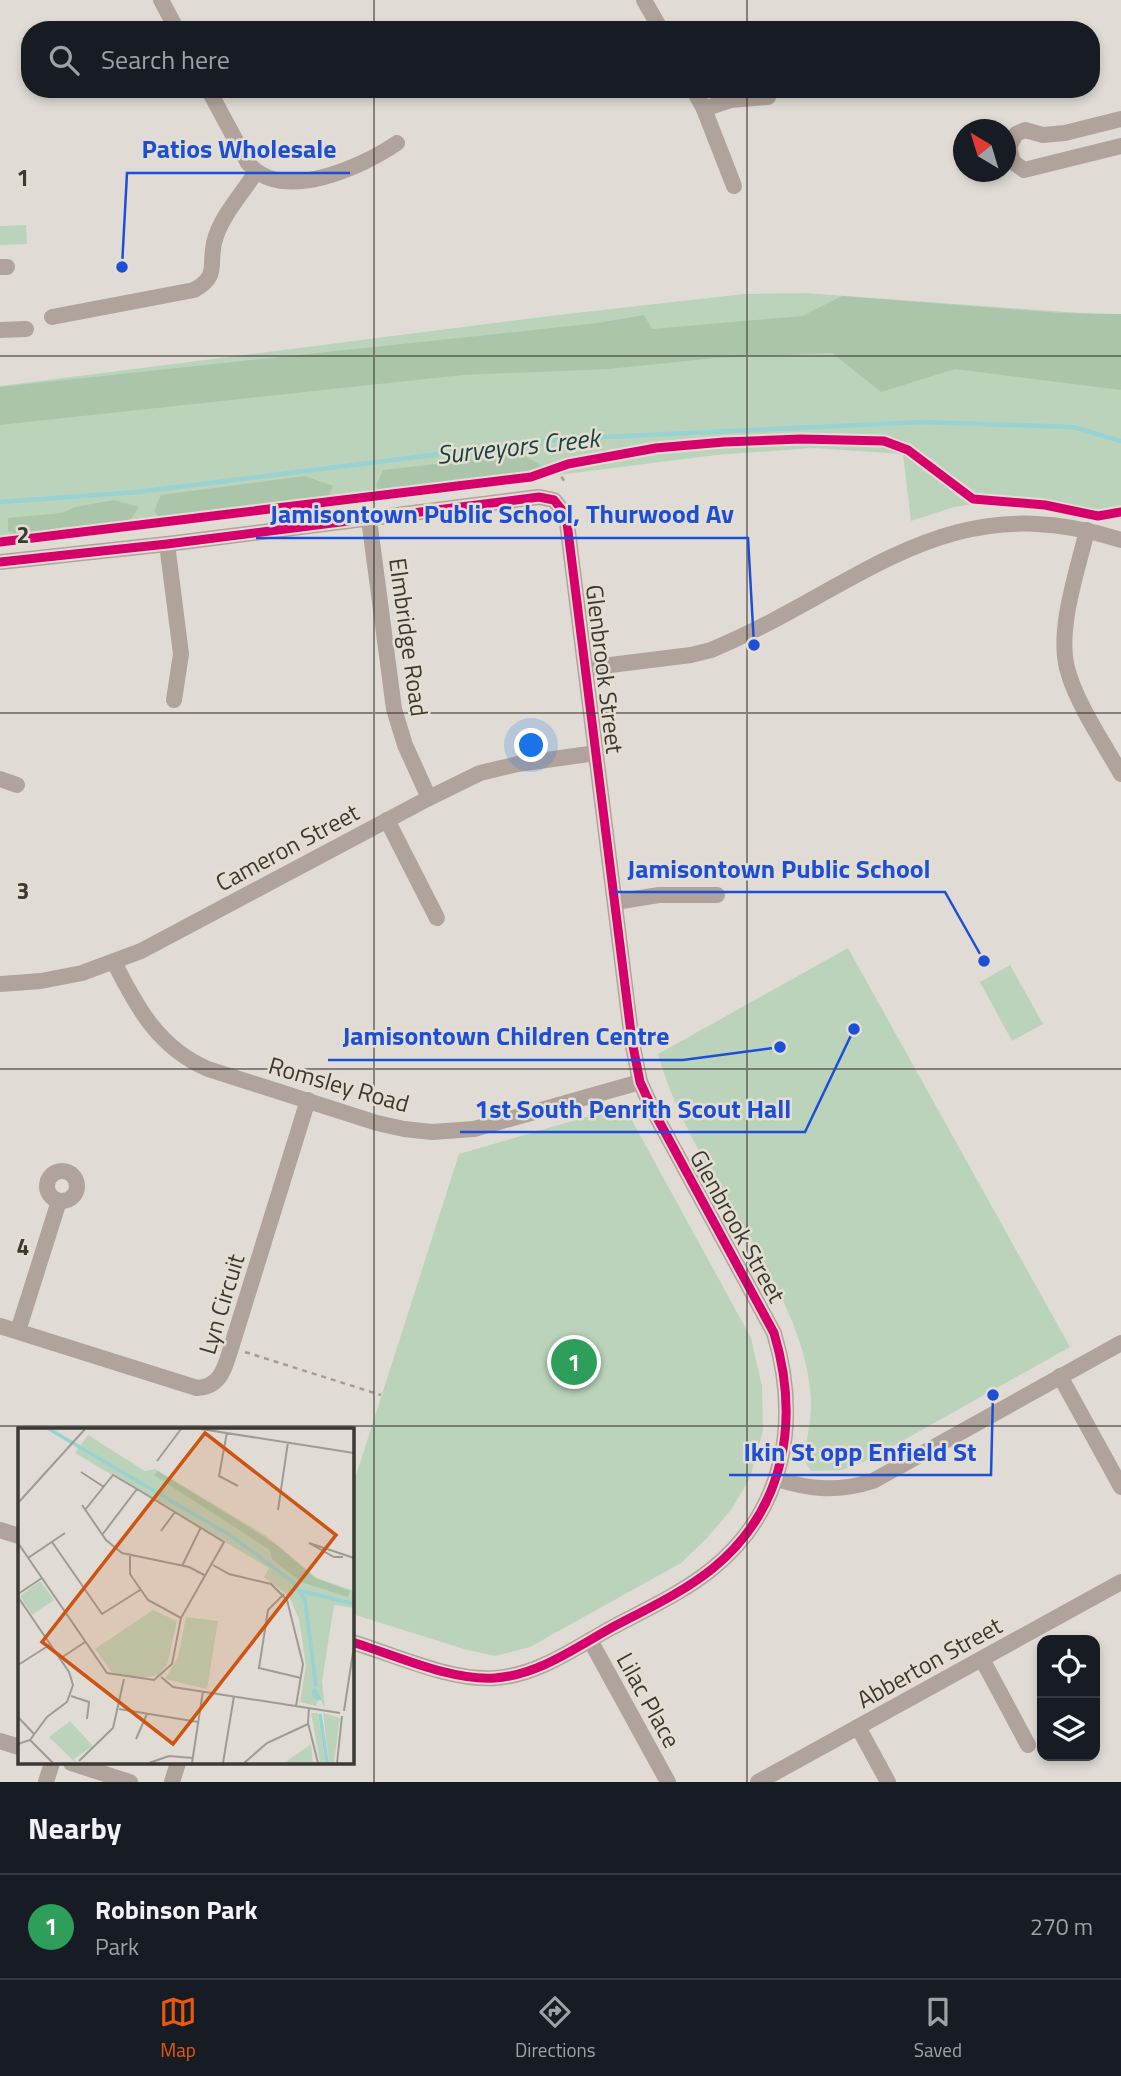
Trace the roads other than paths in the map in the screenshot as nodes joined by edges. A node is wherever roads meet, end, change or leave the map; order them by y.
1 (161, 0) edge
2 (644, 0) edge
3 (172, 21) edge
4 (656, 21) edge
5 (213, 98) edge
6 (699, 98) edge
7 (756, 98) edge
8 (705, 109) junction
9 (1121, 119) edge
10 (397, 143) dead end
11 (1121, 146) edge
12 (256, 172) junction
13 (734, 186) dead end
14 (52, 317) dead end
15 (26, 329) dead end
16 (0, 330) edge
17 (369, 519) junction
18 (1087, 530) junction
19 (1121, 540) edge
20 (167, 544) junction
21 (0, 562) edge
22 (586, 668) junction
23 (174, 700) dead end
24 (596, 753) junction
25 (1121, 774) edge
26 (0, 779) edge
27 (17, 785) dead end
28 (429, 798) junction
29 (387, 820) junction
30 (717, 895) dead end
31 (614, 902) junction
32 (438, 918) dead end
33 (114, 962) junction
34 (0, 984) edge
35 (640, 1082) junction
36 (308, 1100) junction
37 (59, 1201) dead end
38 (0, 1325) edge
39 (18, 1331) junction
40 (1121, 1343) edge
41 (1060, 1376) junction
42 (776, 1479) junction
43 (1121, 1487) edge
44 (0, 1530) edge
45 (18, 1536) edge
46 (1121, 1582) edge
47 (590, 1640) junction
48 (354, 1643) edge
49 (982, 1659) junction
50 (858, 1727) junction
51 (0, 1741) edge
52 (1028, 1745) dead end
53 (18, 1747) edge
54 (52, 1764) edge
55 (74, 1764) edge
56 (178, 1764) edge
57 (46, 1782) edge
58 (130, 1782) edge
59 (172, 1782) edge
60 (668, 1782) edge
61 (758, 1782) edge
62 (888, 1782) edge

1 - 3 street
2 - 4 street
5 - 12 street
6 - 8 street
7 - 8 street
8 - 13 street
9 - 11 street
10 - 12 street
12 - 14 street
15 - 16 street
17 - 20 street
17 - 22 street, Glenbrook Street
17 - 28 street, Elmbridge Road
18 - 19 street
18 - 22 street
18 - 25 street
20 - 21 street
20 - 23 street
22 - 24 street, Glenbrook Street
24 - 28 street, Cameron Street
24 - 31 street, Glenbrook Street
26 - 27 street
28 - 29 street, Cameron Street
29 - 32 street
29 - 33 street, Cameron Street
30 - 31 street
31 - 35 street, Glenbrook Street
33 - 34 street, Cameron Street
33 - 36 street, Romsley Road
35 - 36 street, Romsley Road
35 - 42 street, Glenbrook Street
36 - 39 street, Lyn Circuit
37 - 39 street
38 - 39 street, Lyn Circuit
40 - 41 street
41 - 42 street
41 - 43 street
42 - 47 street, Glenbrook Street
44 - 45 street
46 - 49 street, Abberton Street
47 - 48 street, Glenbrook Street
47 - 60 street, Lilac Place
49 - 50 street, Abberton Street
49 - 52 street
50 - 61 street, Abberton Street
50 - 62 street
51 - 53 street
54 - 57 street
55 - 58 street
56 - 59 street

